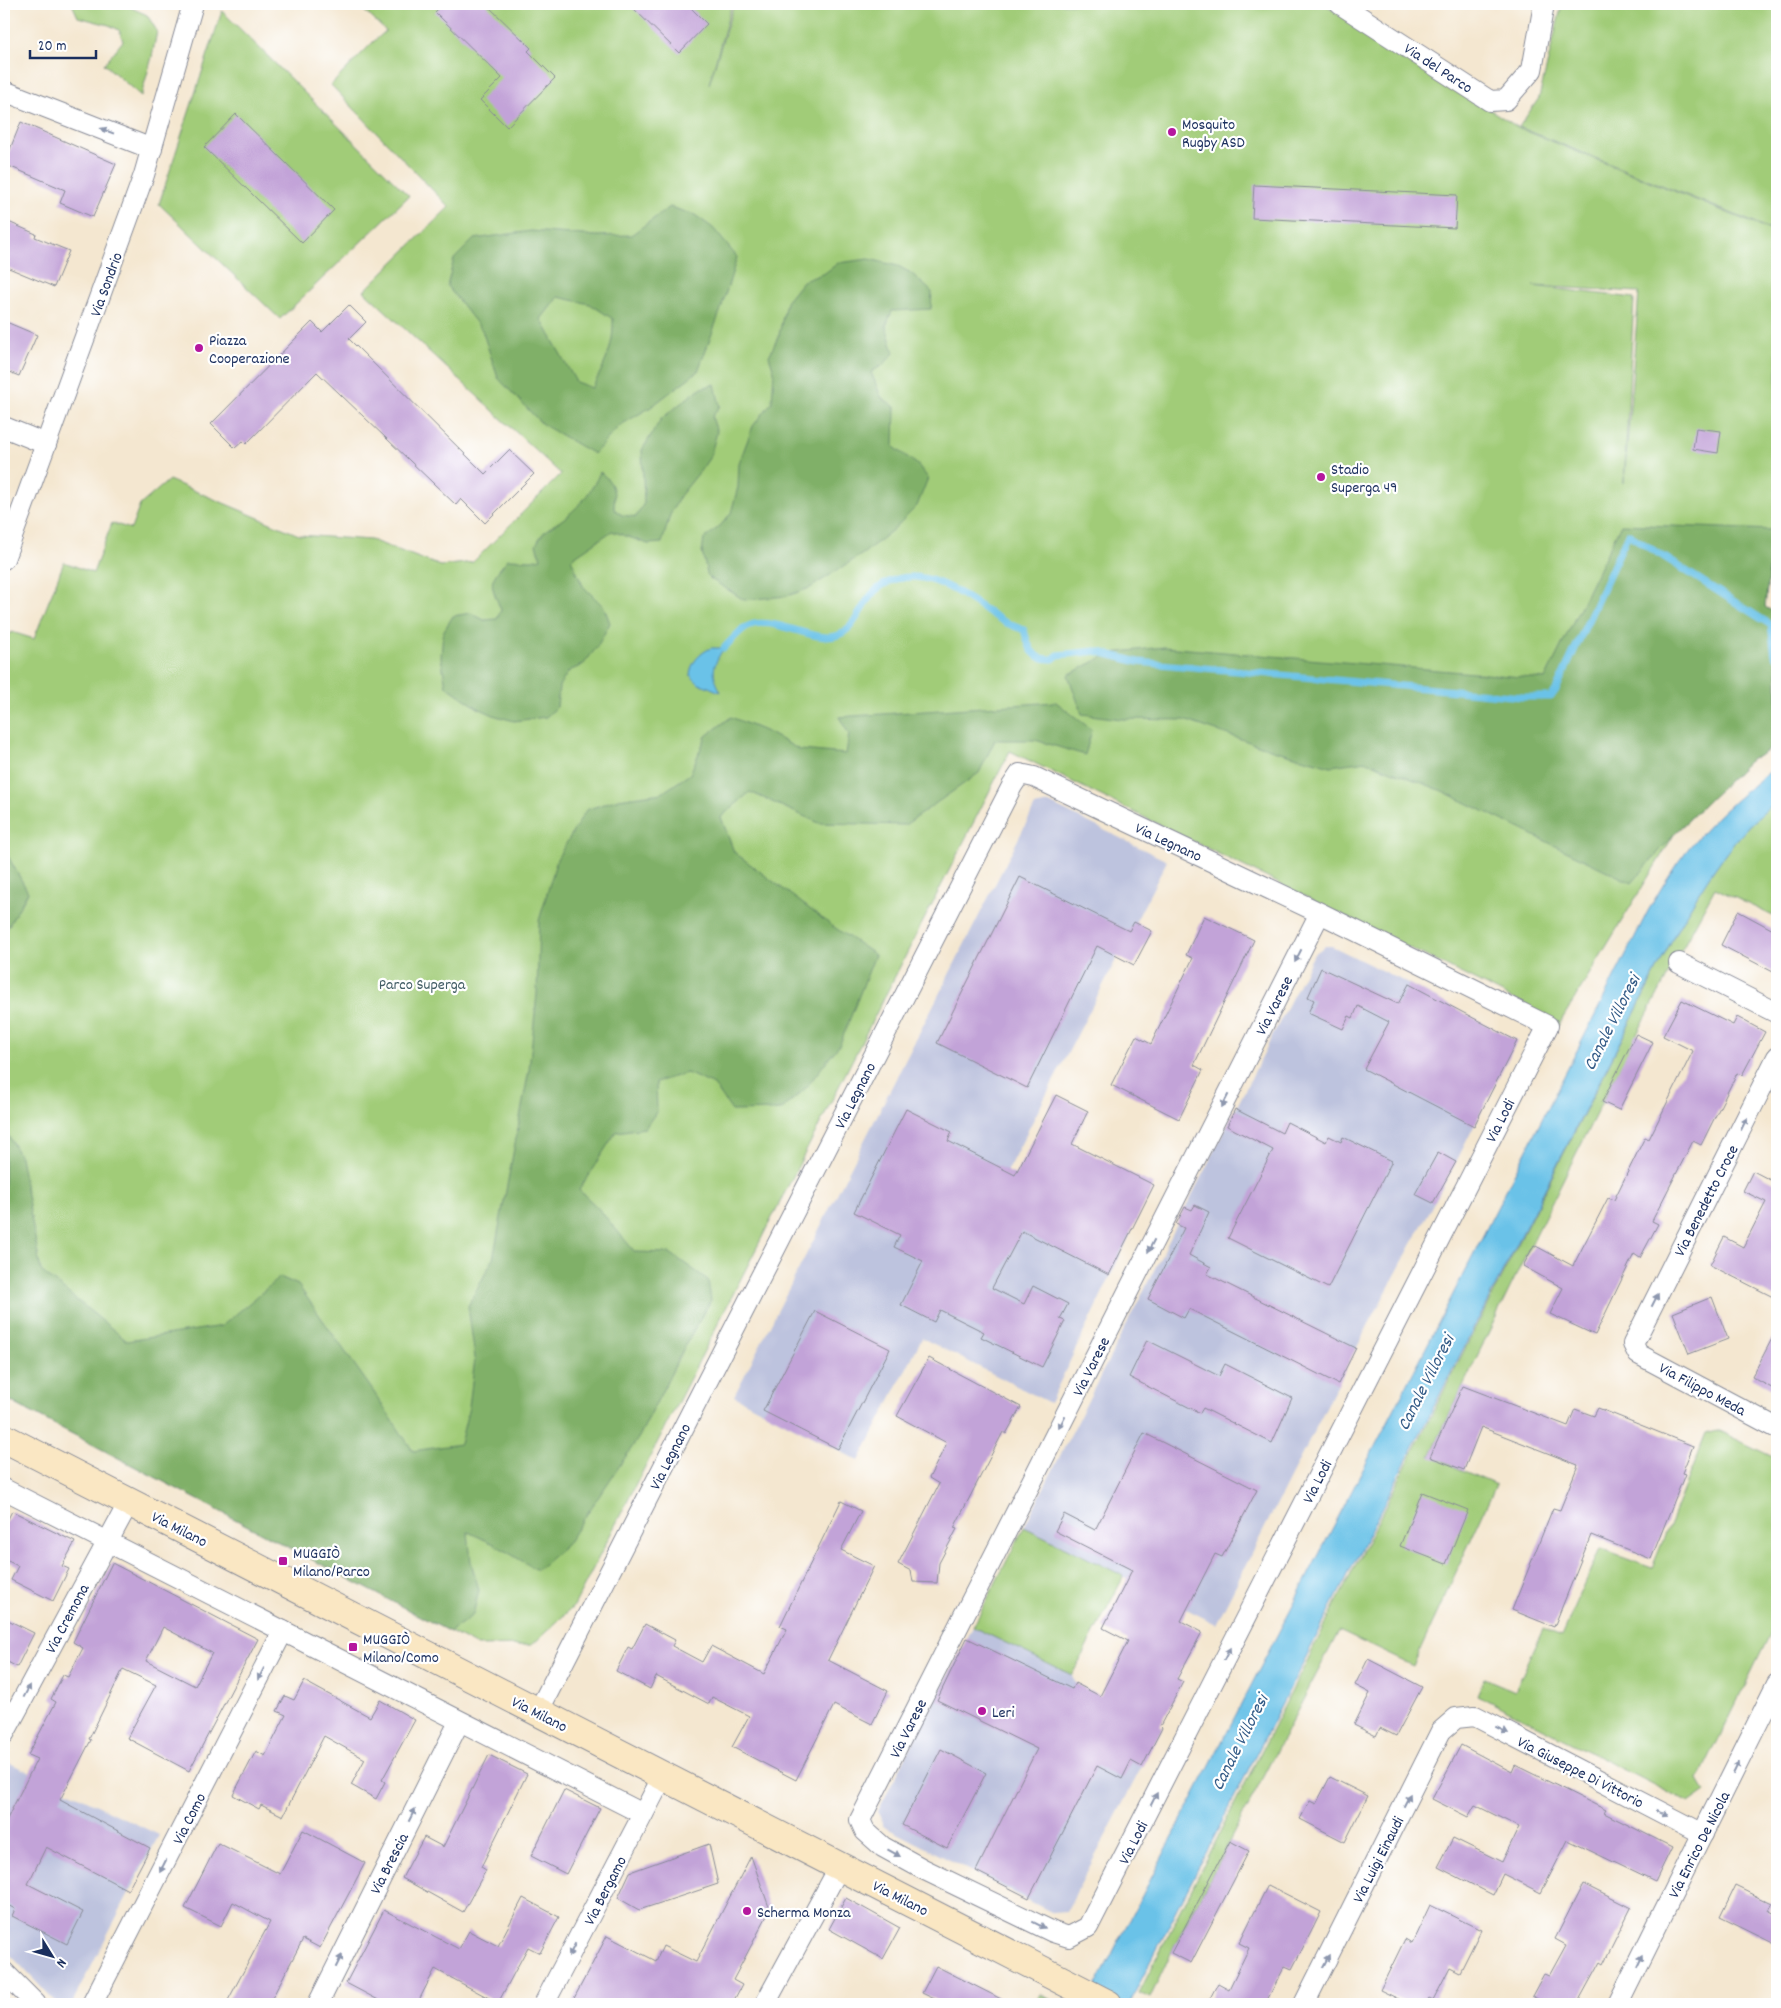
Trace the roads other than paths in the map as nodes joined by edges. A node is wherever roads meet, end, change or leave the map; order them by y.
1 (176, 4) edge
2 (193, 4) edge
3 (1340, 4) edge
4 (1544, 4) edge
5 (186, 34) junction
6 (4, 91) edge
7 (152, 149) junction
8 (4, 427) edge
9 (46, 444) junction
10 (4, 559) edge
11 (1320, 913) junction
12 (1679, 963) dead end
13 (1777, 1013) edge
14 (1777, 1057) edge
15 (1634, 1344) joint
16 (1777, 1428) edge
17 (4, 1438) edge
18 (4, 1489) edge
19 (129, 1502) junction
20 (107, 1540) junction
21 (283, 1631) junction
22 (1775, 1697) edge
23 (538, 1712) junction
24 (1456, 1718) joint
25 (459, 1722) junction
26 (4, 1734) edge
27 (663, 1776) junction
28 (643, 1814) junction
29 (860, 1820) joint
30 (1703, 1834) junction
31 (840, 1866) junction
32 (4, 1972) edge
33 (36, 2004) edge
34 (92, 2004) edge
35 (318, 2004) edge
36 (544, 2004) edge
37 (765, 2004) edge
38 (1108, 2004) edge
39 (1304, 2004) edge
40 (1618, 2004) edge

1 - 5 street
2 - 5 street, Via Sondrio
3 - 4 street, Via del Parco
5 - 7 street, Via Sondrio
7 -> 6 street
7 - 9 street, Via Sondrio
8 - 9 street
9 - 10 street, Via Sondrio
11 - 23 street, Via Legnano
11 -> 29 street, Via Varese
29 -> 11 street, Via Lodi
12 - 13 street
15 -> 14 street, Via Benedetto Croce
15 - 16 street, Via Filippo Meda
17 - 19 street, Via Milano
18 - 20 street
19 - 20 street, Via Cremona
19 - 23 street, Via Milano
20 - 21 street
26 -> 20 street, Via Cremona
21 - 25 street
21 -> 34 street, Via Como
30 -> 22 street, Via Enrico De Nicola
23 - 27 street, Via Milano
24 -> 30 street, Via Giuseppe Di Vittorio
39 -> 24 street, Via Luigi Einaudi
25 - 28 street
35 -> 25 street, Via Brescia
27 - 28 street, Via Bergamo
27 - 31 street, Via Milano
28 -> 36 street, Via Bergamo
40 -> 30 street, Via Enrico De Nicola
31 - 37 street
31 - 38 street, Via Milano
32 - 33 street

